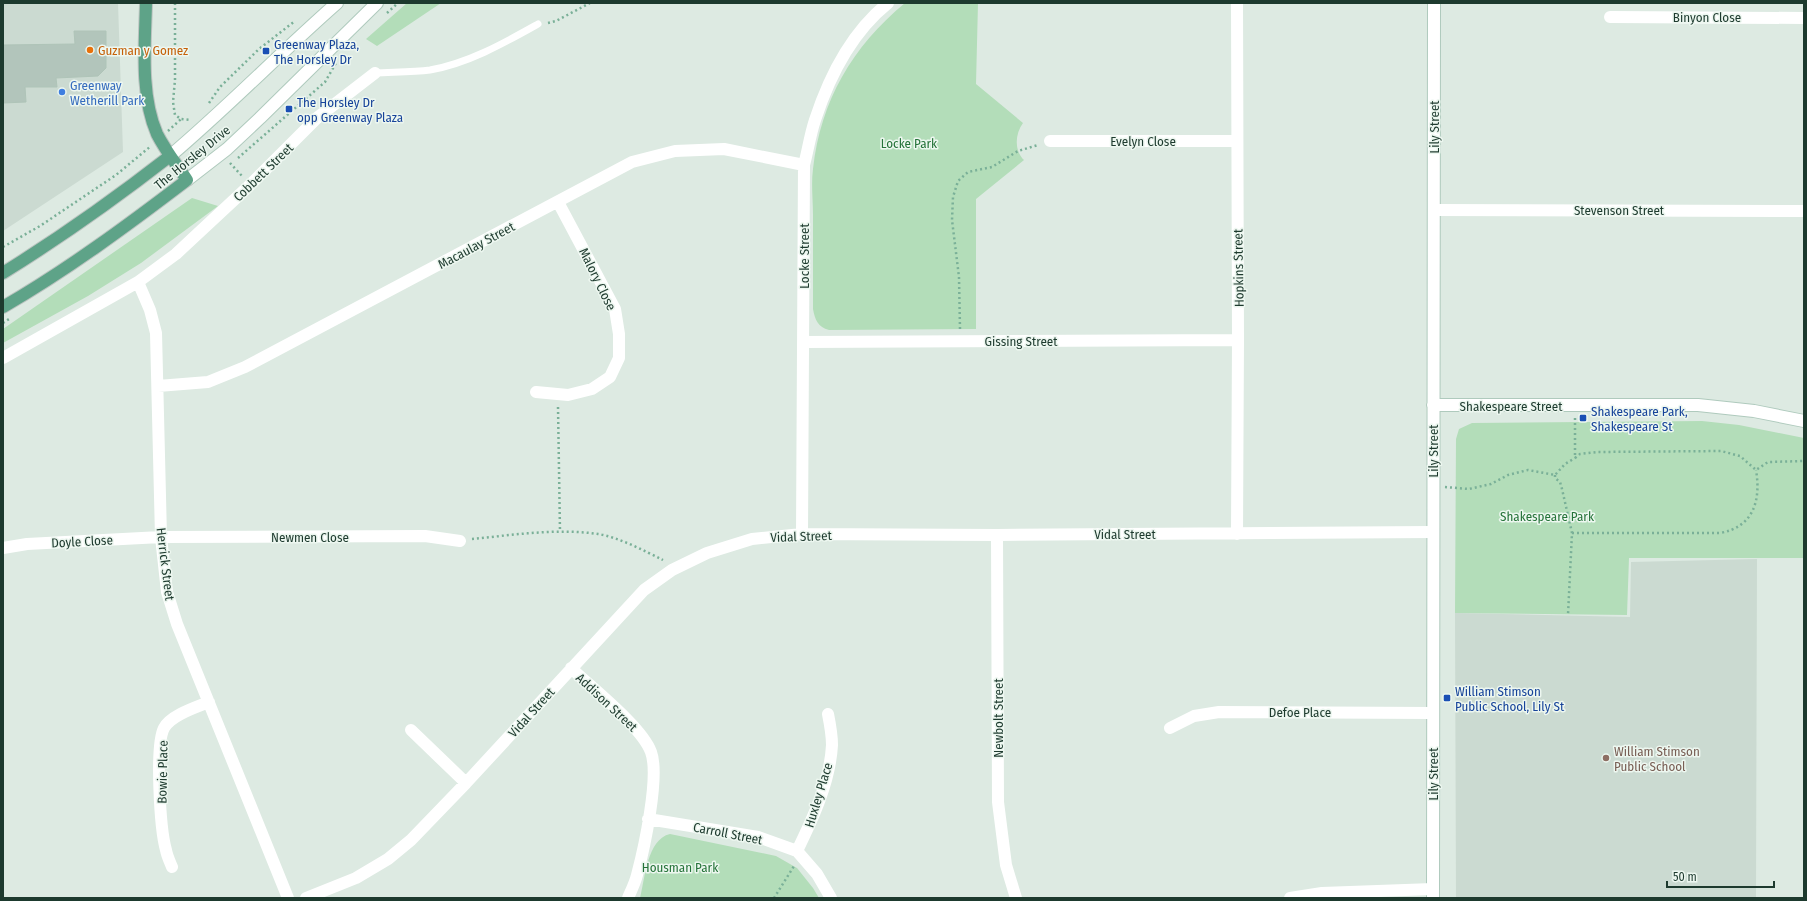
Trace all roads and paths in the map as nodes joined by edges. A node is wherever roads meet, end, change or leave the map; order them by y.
1 (146, 3) edge
2 (175, 3) edge
3 (337, 3) edge
4 (377, 3) edge
5 (398, 3) edge
6 (590, 3) edge
7 (888, 3) edge
8 (1237, 3) edge
9 (1434, 3) edge
10 (386, 14) dead end
11 (300, 17) dead end
12 (1610, 17) dead end
13 (1804, 18) edge
14 (538, 24) joint
15 (338, 59) dead end
16 (375, 73) joint
17 (209, 104) dead end
18 (202, 130) junction
19 (1050, 141) joint
20 (1236, 141) junction
21 (221, 153) junction
22 (170, 156) junction
23 (134, 159) dead end
24 (804, 165) junction
25 (187, 180) junction
26 (558, 202) junction
27 (1434, 210) junction
28 (1804, 210) edge
29 (3, 247) edge
30 (3, 273) edge
31 (138, 282) junction
32 (3, 307) edge
33 (1238, 340) junction
34 (804, 342) junction
35 (960, 342) junction
36 (3, 358) edge
37 (158, 386) junction
38 (536, 392) dead end
39 (558, 394) junction
40 (1433, 405) junction
41 (1575, 406) junction
42 (1804, 421) edge
43 (1575, 458) junction
44 (1804, 462) edge
45 (1756, 470) junction
46 (1555, 476) junction
47 (1433, 486) junction
48 (560, 532) junction
49 (1433, 532) junction
50 (1572, 532) junction
51 (802, 534) junction
52 (1237, 534) junction
53 (997, 535) junction
54 (161, 537) junction
55 (460, 541) joint
56 (3, 548) edge
57 (678, 567) junction
58 (1568, 615) dead end
59 (571, 668) junction
60 (210, 702) junction
61 (1433, 712) junction
62 (828, 714) dead end
63 (1170, 728) dead end
64 (411, 730) dead end
65 (466, 783) junction
66 (648, 819) junction
67 (799, 854) junction
68 (172, 867) dead end
69 (1433, 894) edge
70 (288, 898) edge
71 (306, 898) edge
72 (628, 898) edge
73 (774, 898) edge
74 (831, 898) edge
75 (1016, 898) edge
76 (1290, 898) edge

1 - 22 main road
2 - 18 path
3 - 18 street, The Horsley Drive
4 - 21 street, The Horsley Drive
5 - 10 path
6 - 14 path
7 - 24 street, Locke Street
8 - 20 street, Hopkins Street
9 - 27 street, Lily Street
11 - 17 path
12 - 13 street, Binyon Close
14 - 16 lane, Cobbett Street
15 - 21 path
16 - 31 street, Cobbett Street
18 - 22 street, The Horsley Drive
19 - 20 street, Evelyn Close
19 - 35 path
20 - 33 street, Hopkins Street
21 - 25 street, The Horsley Drive
22 - 25 main road
22 - 30 main road, The Horsley Drive
23 - 29 path
24 - 26 street, Macaulay Street
24 - 34 street, Locke Street
25 - 32 main road, The Horsley Drive
26 - 37 street, Macaulay Street
26 - 39 street, Malory Close
27 - 28 street, Stevenson Street
27 - 40 street, Lily Street
31 - 36 street, Cobbett Street
31 - 37 street, Herrick Street
33 - 35 street, Gissing Street
33 - 52 street, Hopkins Street
34 - 35 street, Gissing Street
34 - 51 street, Locke Street
37 - 54 street, Herrick Street
38 - 39 street, Malory Close
39 - 48 path
40 - 41 street, Shakespeare Street
40 - 47 street, Lily Street
41 - 42 street, Shakespeare Street
41 - 43 path
43 - 45 path
43 - 46 path
44 - 45 path
45 - 50 path
46 - 47 path
46 - 50 path
47 - 49 street, Lily Street
48 - 55 path
48 - 57 path
49 - 52 street, Vidal Street
49 - 61 street, Lily Street
50 - 58 path
51 - 53 street, Vidal Street
51 - 57 street, Vidal Street
52 - 53 street, Vidal Street
53 - 75 street, Newbolt Street
54 - 55 street, Newmen Close
54 - 56 street, Doyle Close
54 - 60 street, Herrick Street
57 - 59 street, Vidal Street
59 - 65 street, Vidal Street
59 - 66 street, Addison Street
60 - 68 street, Bowie Place
60 - 70 street, Herrick Street
61 - 63 street, Defoe Place
61 - 69 street, Lily Street
62 - 67 street, Huxley Place
64 - 65 street
65 - 71 street, Vidal Street
66 - 67 street, Carroll Street
66 - 72 street, Addison Street
67 - 73 path
67 - 74 street
69 - 76 street

